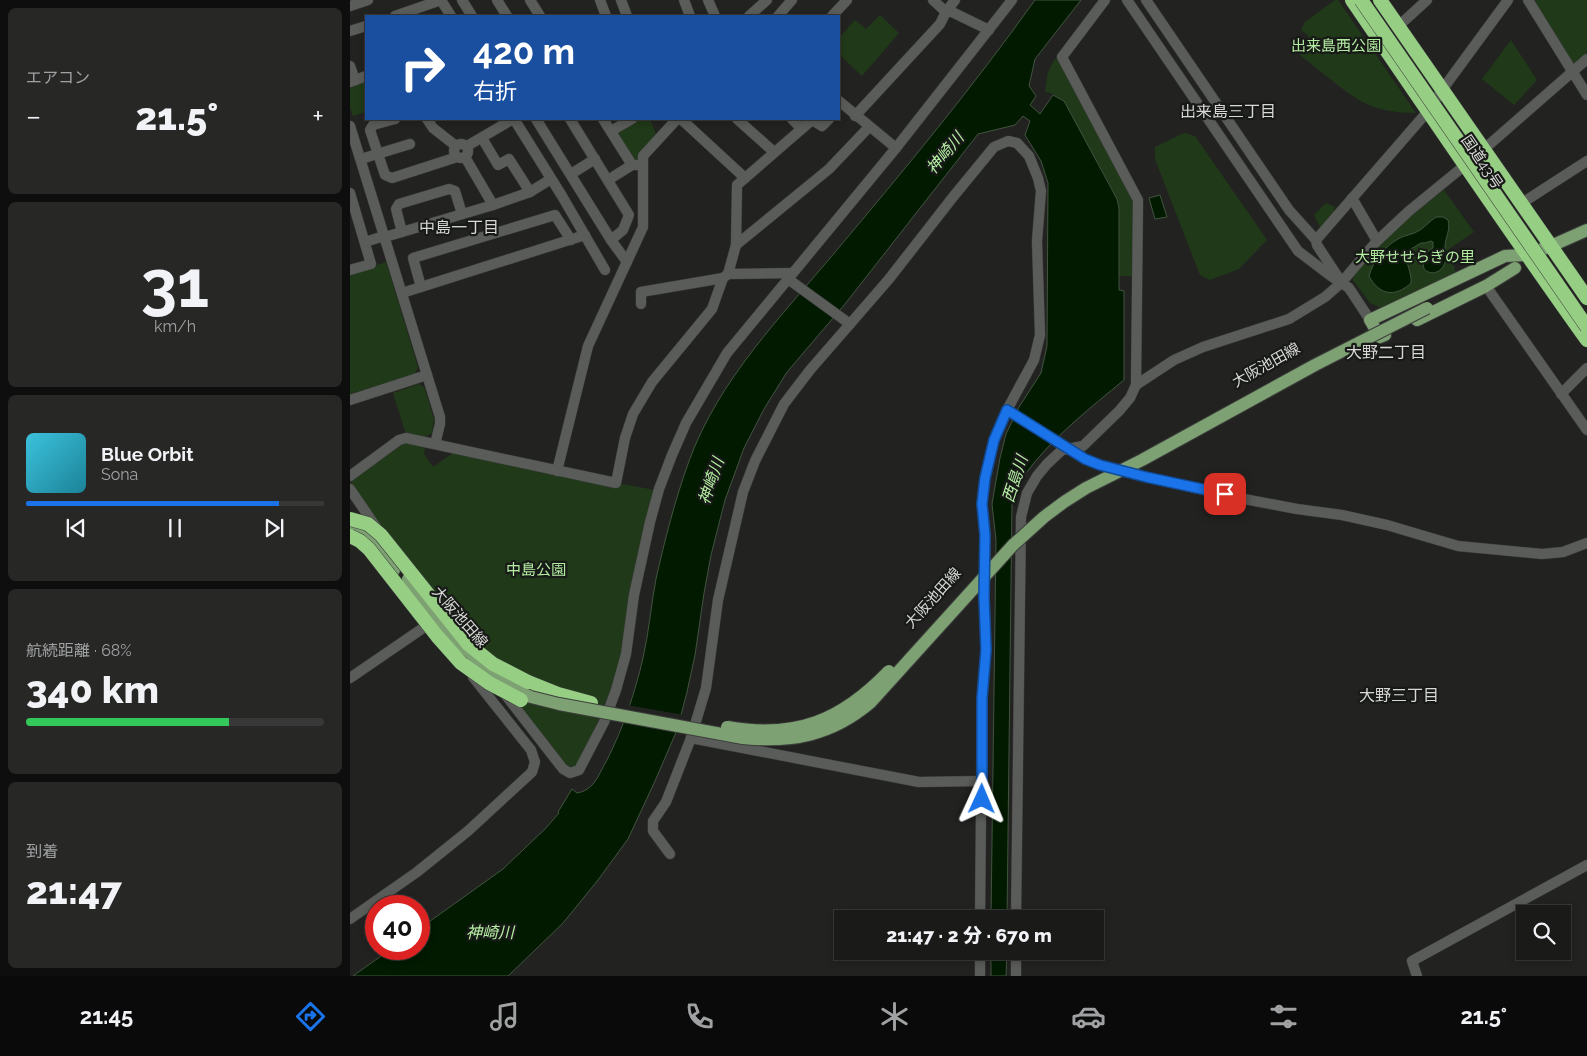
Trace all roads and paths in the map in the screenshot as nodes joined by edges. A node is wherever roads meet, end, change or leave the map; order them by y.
1 (368, 0) edge
2 (441, 0) edge
3 (462, 0) edge
4 (497, 0) edge
5 (530, 0) edge
6 (600, 0) edge
7 (621, 0) edge
8 (684, 0) edge
9 (708, 0) edge
10 (767, 0) edge
11 (779, 0) edge
12 (792, 0) edge
13 (848, 0) edge
14 (933, 0) edge
15 (955, 0) edge
16 (1012, 0) edge
17 (1105, 0) edge
18 (1127, 0) edge
19 (1146, 0) edge
20 (1346, 0) edge
21 (1352, 0) edge
22 (1361, 0) edge
23 (1371, 0) edge
24 (1380, 0) edge
25 (1389, 0) edge
26 (1427, 0) edge
27 (1508, 0) edge
28 (1528, 0) edge
29 (350, 6) edge
30 (946, 12) junction
31 (780, 13) edge
32 (399, 15) edge
33 (450, 15) edge
34 (471, 15) edge
35 (506, 15) edge
36 (539, 15) edge
37 (606, 15) edge
38 (627, 15) edge
39 (690, 15) edge
40 (715, 15) edge
41 (751, 15) edge
42 (833, 15) edge
43 (1404, 21) junction
44 (365, 26) edge
45 (989, 30) junction
46 (350, 31) edge
47 (1419, 56) junction
48 (1587, 59) edge
49 (350, 66) edge
50 (1573, 72) junction
51 (365, 76) edge
52 (1406, 79) junction
53 (352, 81) edge
54 (1442, 90) junction
55 (1587, 95) edge
56 (840, 105) edge
57 (1428, 111) junction
58 (855, 116) junction
59 (391, 120) edge
60 (428, 120) edge
61 (511, 120) edge
62 (514, 120) edge
63 (537, 120) edge
64 (571, 120) edge
65 (604, 120) edge
66 (630, 120) edge
67 (676, 120) edge
68 (682, 120) edge
69 (738, 120) edge
70 (793, 120) edge
71 (812, 120) edge
72 (812, 120) edge
73 (828, 120) edge
74 (350, 126) edge
75 (869, 127) junction
76 (801, 128) junction
77 (611, 131) junction
78 (482, 138) junction
79 (410, 144) dead end
80 (896, 148) junction
81 (1483, 150) junction
82 (461, 151) junction
83 (774, 152) junction
84 (378, 154) junction
85 (361, 159) junction
86 (595, 159) junction
87 (1587, 161) edge
88 (632, 165) junction
89 (643, 165) junction
90 (1464, 166) junction
91 (571, 174) junction
92 (745, 178) junction
93 (551, 179) junction
94 (608, 180) junction
95 (530, 192) junction
96 (350, 193) edge
97 (1352, 198) junction
98 (1522, 203) junction
99 (493, 205) junction
100 (352, 209) edge
101 (462, 214) junction
102 (1587, 230) edge
103 (402, 232) junction
104 (384, 236) junction
105 (585, 236) junction
106 (1587, 238) edge
107 (571, 240) junction
108 (610, 240) junction
109 (1316, 240) junction
110 (1377, 241) junction
111 (365, 242) junction
112 (736, 245) junction
113 (1553, 249) junction
114 (1528, 258) junction
115 (627, 262) junction
116 (1515, 268) junction
117 (350, 270) edge
118 (605, 270) dead end
119 (725, 276) junction
120 (791, 278) junction
121 (1342, 283) junction
122 (1486, 286) junction
123 (421, 287) junction
124 (402, 292) junction
125 (1587, 298) edge
126 (641, 304) dead end
127 (1425, 305) junction
128 (1587, 314) edge
129 (1370, 320) junction
130 (848, 322) junction
131 (1587, 327) edge
132 (1587, 340) edge
133 (1587, 368) edge
134 (427, 375) junction
135 (1136, 385) junction
136 (1561, 394) junction
137 (350, 400) edge
138 (1009, 411) junction
139 (1587, 430) edge
140 (435, 444) junction
141 (1068, 449) junction
142 (557, 471) junction
143 (350, 476) edge
144 (350, 488) edge
145 (350, 512) edge
146 (350, 519) edge
147 (350, 526) edge
148 (350, 536) edge
149 (1587, 543) edge
150 (406, 581) junction
151 (426, 626) junction
152 (350, 678) edge
153 (588, 706) junction
154 (691, 738) junction
155 (982, 781) junction
156 (670, 854) dead end
157 (1587, 865) edge
158 (980, 910) edge
159 (1016, 910) edge
160 (350, 919) edge
161 (980, 960) edge
162 (1016, 960) edge
163 (980, 976) edge
164 (1016, 976) edge
165 (1417, 976) edge

1 - 29 street
2 - 32 street
2 - 33 street
3 - 34 street
4 - 35 street
5 - 36 street
6 - 37 street
7 - 38 street
8 - 39 street
9 - 40 street
10 - 41 street
11 - 31 street
12 - 31 street
13 - 42 street
14 - 30 street
15 - 30 street
16 - 45 street
17 - 135 street
18 - 121 street
19 - 109 street
20 - 52 street
21 - 52 highway, 国道43号
22 - 131 highway, 国道43号, bridge
23 - 128 highway, 国道43号
24 - 47 highway, 国道43号
25 - 43 highway
26 - 43 street
27 - 54 street
28 - 50 street
30 - 45 street
30 - 58 street
43 - 47 highway
44 - 46 street
45 - 80 street
47 - 54 highway, 国道43号
48 - 50 street
49 - 53 street
50 - 55 street
50 - 81 street
51 - 53 street
52 - 57 highway, 国道43号
54 - 57 street
54 - 81 highway, 国道43号
56 - 58 street
57 - 90 highway, 国道43号
57 - 97 street
58 - 75 street
59 - 84 street
60 - 82 street
61 - 78 street
62 - 93 street
63 - 91 street
64 - 86 street
65 - 77 street
66 - 77 street
67 - 89 street
68 - 92 street
69 - 83 street
70 - 76 street
71 - 76 street
72 - 73 street
74 - 85 street
75 - 80 street
75 - 112 street
76 - 83 street
77 - 88 street
78 - 82 street
78 - 95 street
79 - 84 street
80 - 120 street
81 - 98 highway, 国道43号
82 - 84 street
82 - 99 street
83 - 92 street
84 - 85 street
85 - 104 street
86 - 91 street
86 - 94 street
87 - 98 street
88 - 89 street
88 - 94 street
89 - 115 street
90 - 110 street
90 - 114 highway, 国道43号
91 - 108 street
92 - 112 street
93 - 95 street
93 - 105 street
94 - 108 street
95 - 99 street
96 - 100 street
97 - 109 street
97 - 110 street
98 - 113 highway, 国道43号
99 - 101 street
100 - 111 street
101 - 103 street
101 - 103 street
102 - 113 main road, 大阪池田線
103 - 104 street
104 - 111 street
104 - 124 street
105 - 107 street
105 - 118 street
106 - 113 main road, 大阪池田線
107 - 123 street
107 - 123 street
108 - 115 street
109 - 121 street
110 - 121 street
111 - 117 street
112 - 119 street
113 - 114 main road, 大阪池田線
113 - 125 highway, 国道43号
114 - 116 main road, 大阪池田線
114 - 127 main road, 大阪池田線
114 - 129 main road
114 - 132 highway, 国道43号
115 - 142 street
116 - 122 main road
116 - 127 main road, 大阪池田線
119 - 120 street
119 - 126 street
119 - 142 street
120 - 130 street
120 - 144 street
121 - 129 street
121 - 135 street
122 - 129 main road
122 - 136 street
123 - 124 street
124 - 134 street
127 - 153 main road, 大阪池田線, bridge
130 - 138 street
130 - 154 street
133 - 136 street
134 - 137 street
134 - 140 street
135 - 141 street
136 - 139 street
138 - 141 street
138 - 155 street
140 - 142 street
140 - 143 street
141 - 149 street
141 - 159 street
145 - 150 main road, 大阪池田線
146 - 153 highway, bridge
147 - 150 main road, 大阪池田線
147 - 151 street
148 - 153 highway, bridge
150 - 153 main road, 大阪池田線, bridge
151 - 152 street
151 - 160 street
154 - 155 street
154 - 156 street
155 - 158 street
157 - 165 street
161 - 163 street
162 - 164 street

